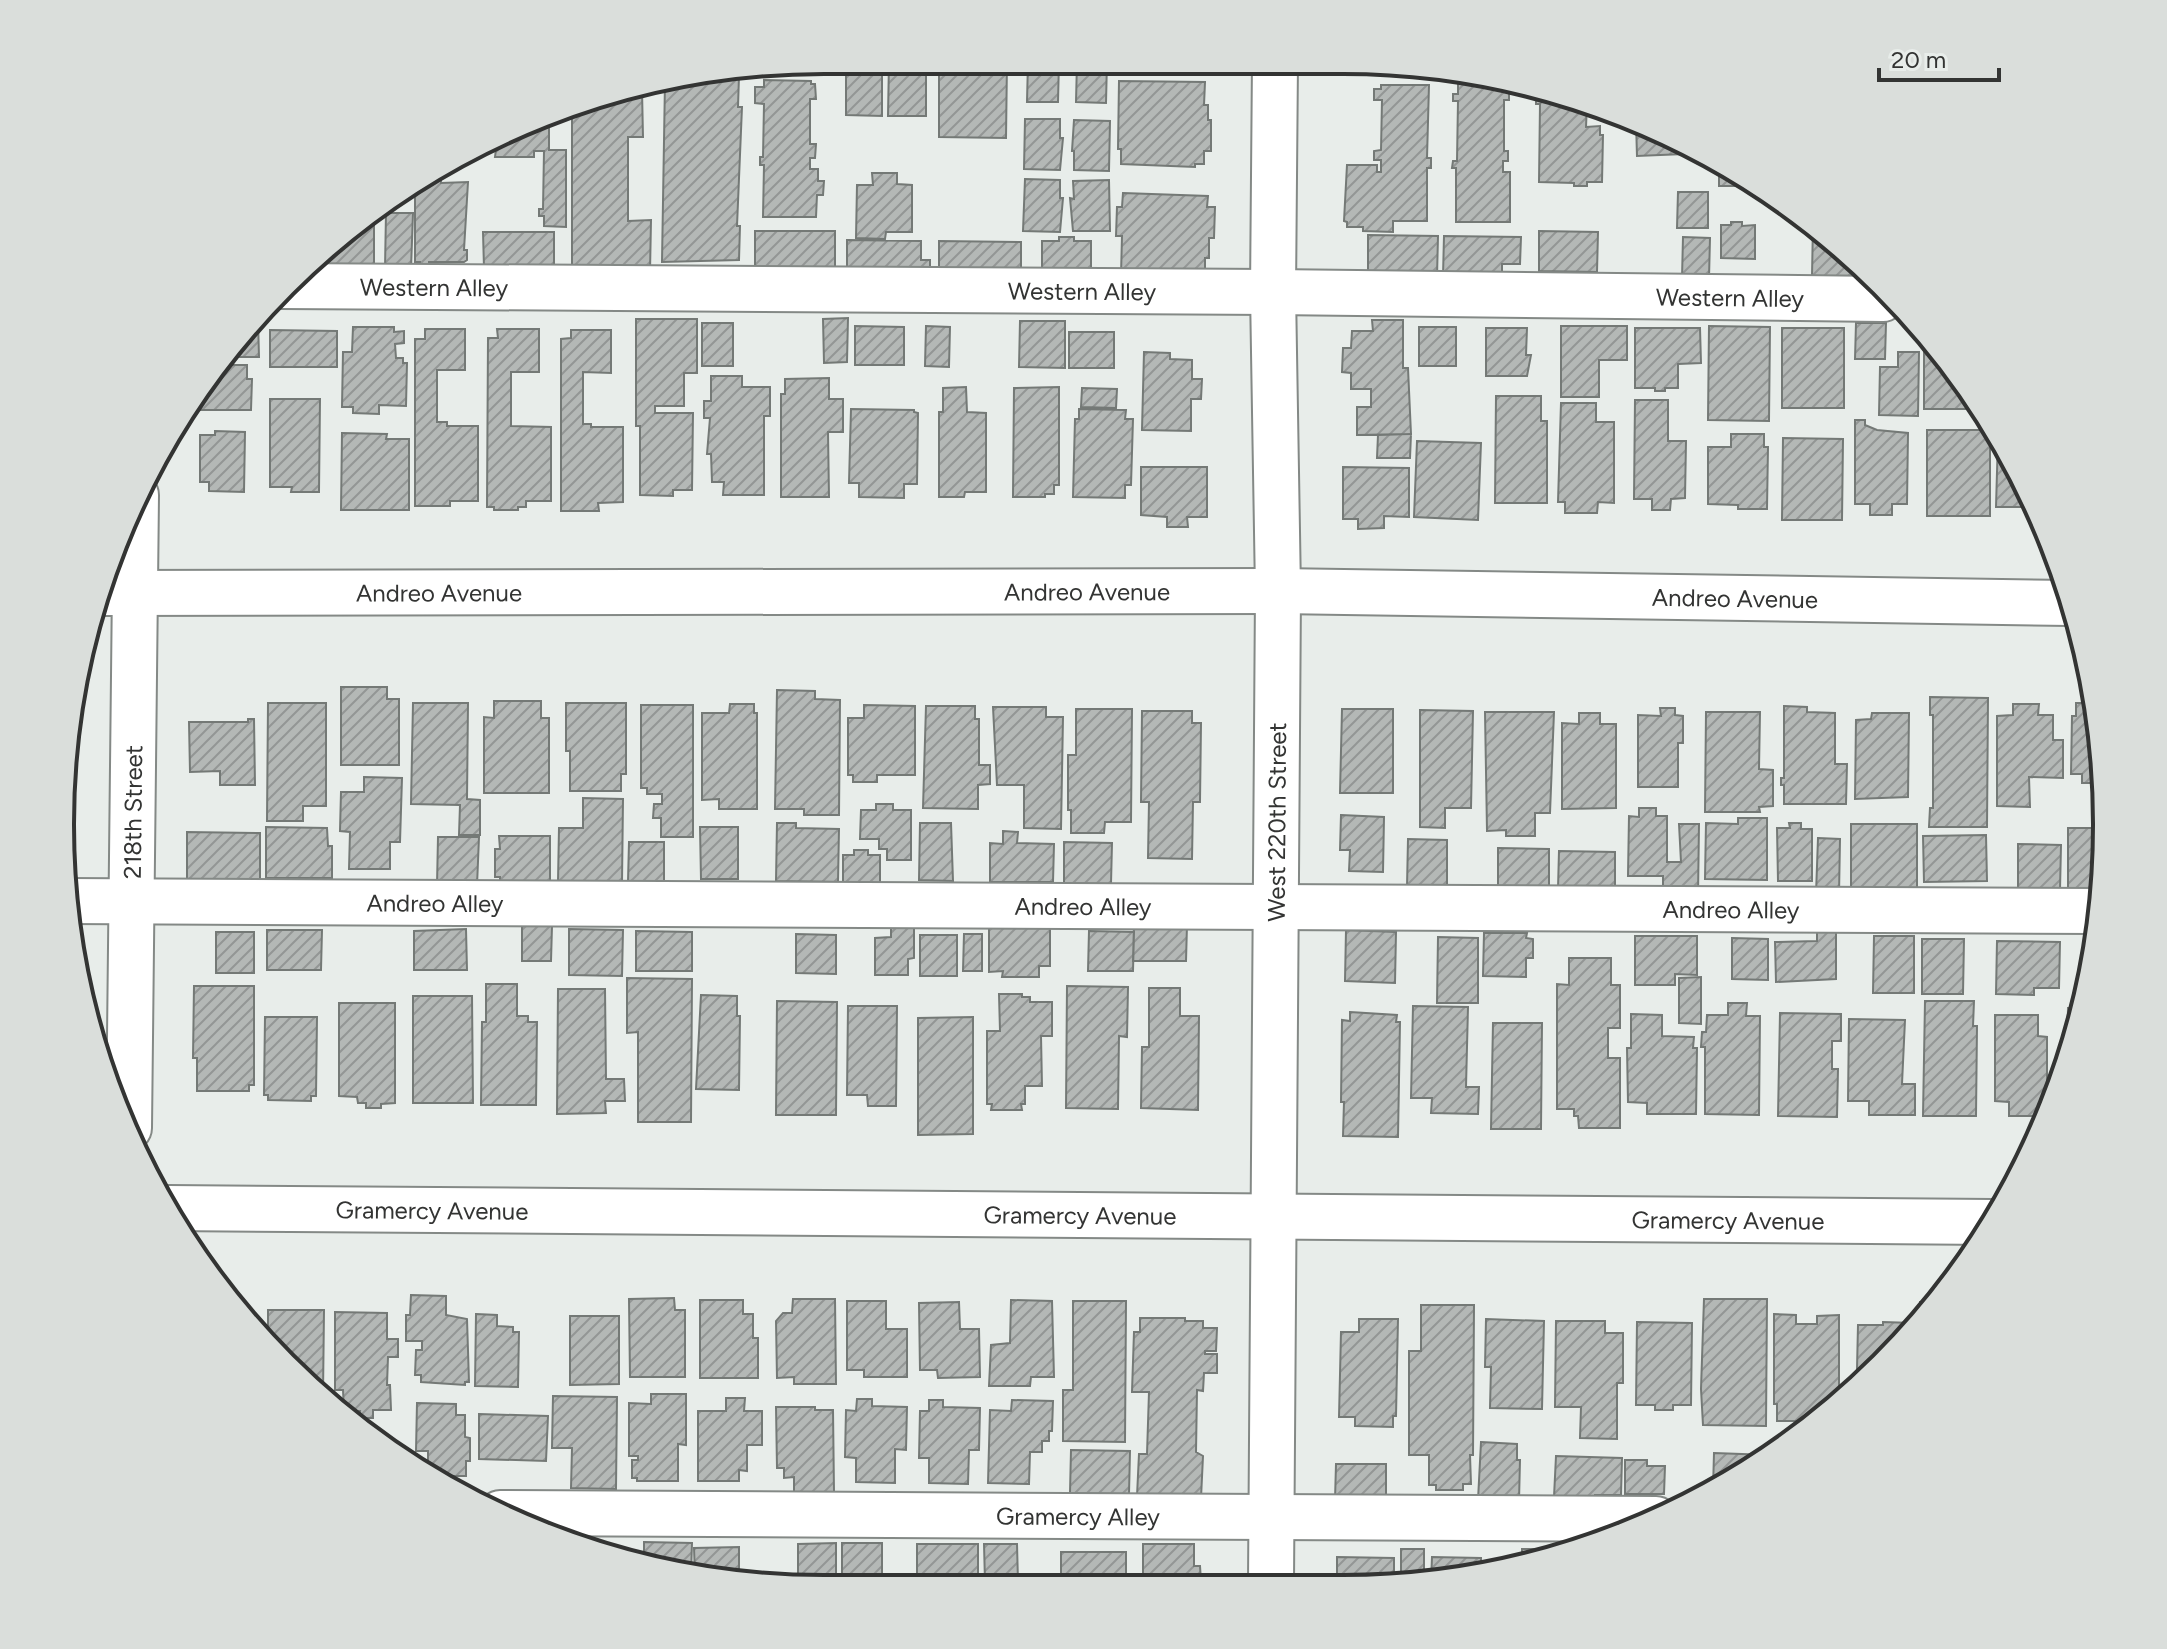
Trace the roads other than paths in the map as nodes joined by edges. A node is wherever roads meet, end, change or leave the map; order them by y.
1 (1275, 74) edge
2 (302, 286) edge
3 (1273, 292) junction
4 (1878, 299) edge
5 (127, 549) edge
6 (1278, 591) junction
7 (119, 593) edge
8 (2059, 603) edge
9 (78, 901) edge
10 (132, 902) junction
11 (1275, 907) junction
12 (2088, 911) edge
13 (129, 1107) edge
14 (180, 1208) edge
15 (1273, 1215) junction
16 (1979, 1222) edge
17 (526, 1513) edge
18 (1271, 1518) junction
19 (1627, 1519) edge
20 (1271, 1575) edge

1 - 3 street, West 220th Street
2 - 3 street, Western Alley
3 - 4 street, Western Alley
3 - 6 street, West 220th Street
5 - 7 street, 218th Street
6 - 7 street, Andreo Avenue
6 - 8 street, Andreo Avenue
6 - 11 street, West 220th Street
7 - 10 street, 218th Street
9 - 10 street, Andreo Alley
10 - 11 street, Andreo Alley
10 - 13 street, 218th Street
11 - 12 street, Andreo Alley
11 - 15 street, West 220th Street
14 - 15 street, Gramercy Avenue
15 - 16 street, Gramercy Avenue
15 - 18 street, West 220th Street
17 - 18 street, Gramercy Alley
18 - 19 street, Gramercy Alley
18 - 20 street, West 220th Street

